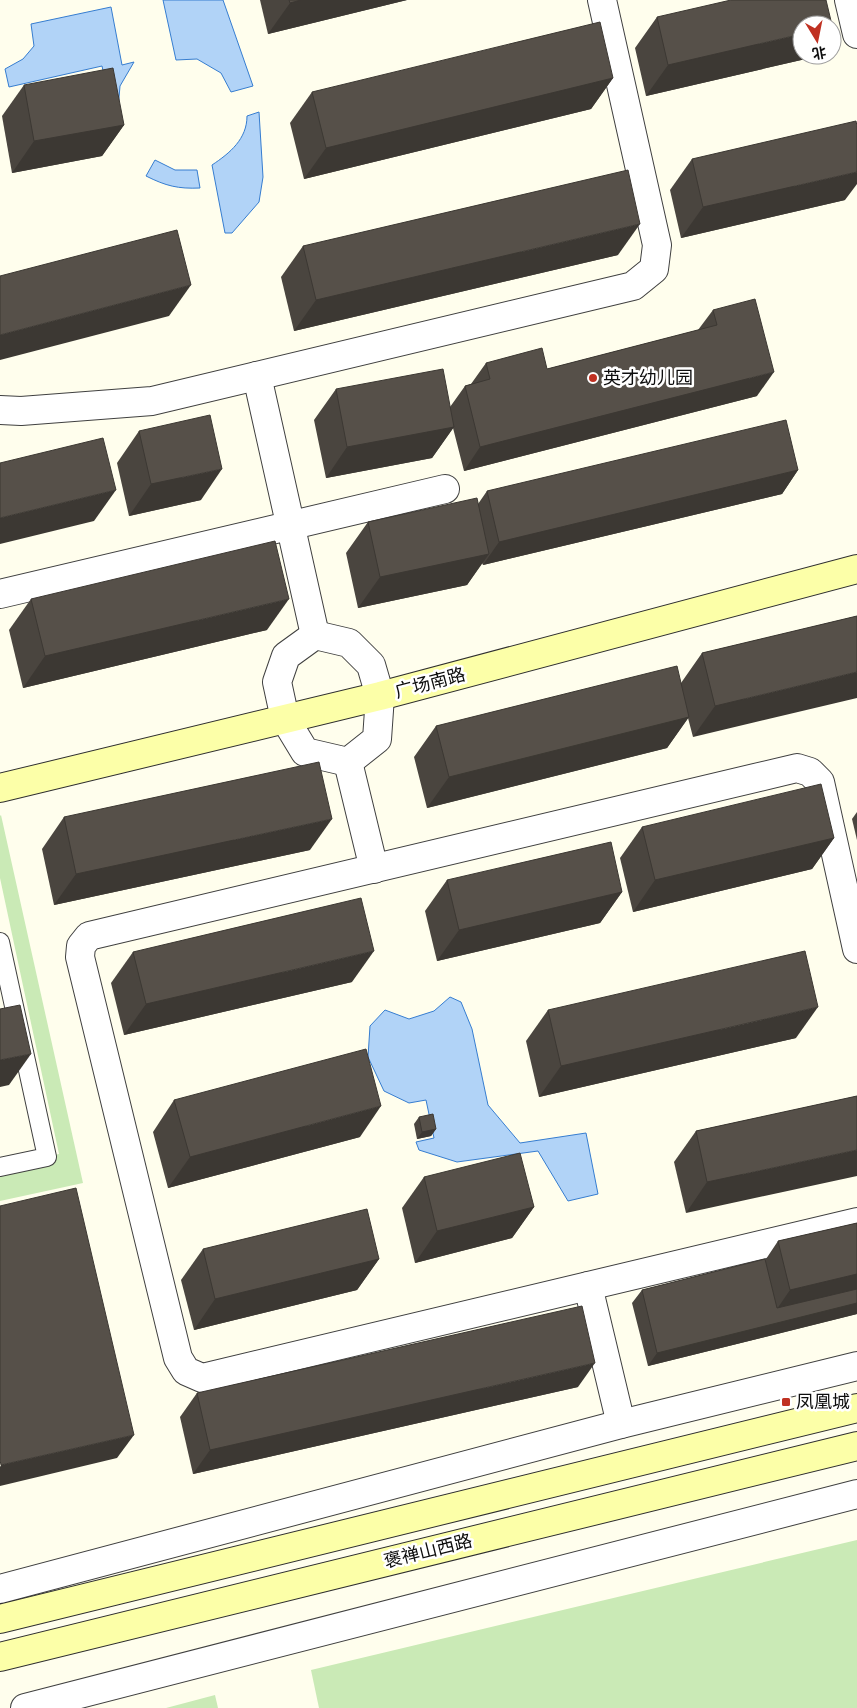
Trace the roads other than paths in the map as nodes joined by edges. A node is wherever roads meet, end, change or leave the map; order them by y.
1 (602, 0) edge
2 (849, 0) edge
3 (857, 34) edge
4 (258, 376) junction
5 (0, 410) edge
6 (445, 489) dead end
7 (290, 525) junction
8 (857, 569) edge
9 (0, 594) edge
10 (315, 635) junction
11 (380, 696) junction
12 (284, 719) junction
13 (348, 762) junction
14 (0, 788) edge
15 (374, 869) junction
16 (0, 942) edge
17 (857, 949) edge
18 (0, 1167) edge
19 (857, 1222) edge
20 (588, 1286) junction
21 (857, 1366) edge
22 (857, 1408) edge
23 (621, 1424) junction
24 (857, 1446) edge
25 (857, 1494) edge
26 (0, 1589) edge
27 (0, 1619) edge
28 (0, 1657) edge
29 (25, 1708) edge

1 - 4 street
2 - 3 street
4 - 5 street
4 - 7 street
6 - 7 street
7 - 9 street
7 - 10 street
8 - 11 main road, 广场南路
10 - 11 street
10 - 12 street
11 - 12 main road, 广场南路
11 - 13 street
12 - 13 street
12 - 14 main road, 广场南路
13 - 15 street
15 - 17 street
15 - 20 street
16 - 18 lane
19 - 20 street
20 - 23 street
21 - 23 street
22 - 27 main road
23 - 26 street
24 - 28 main road, 褒禅山西路
25 - 29 street

